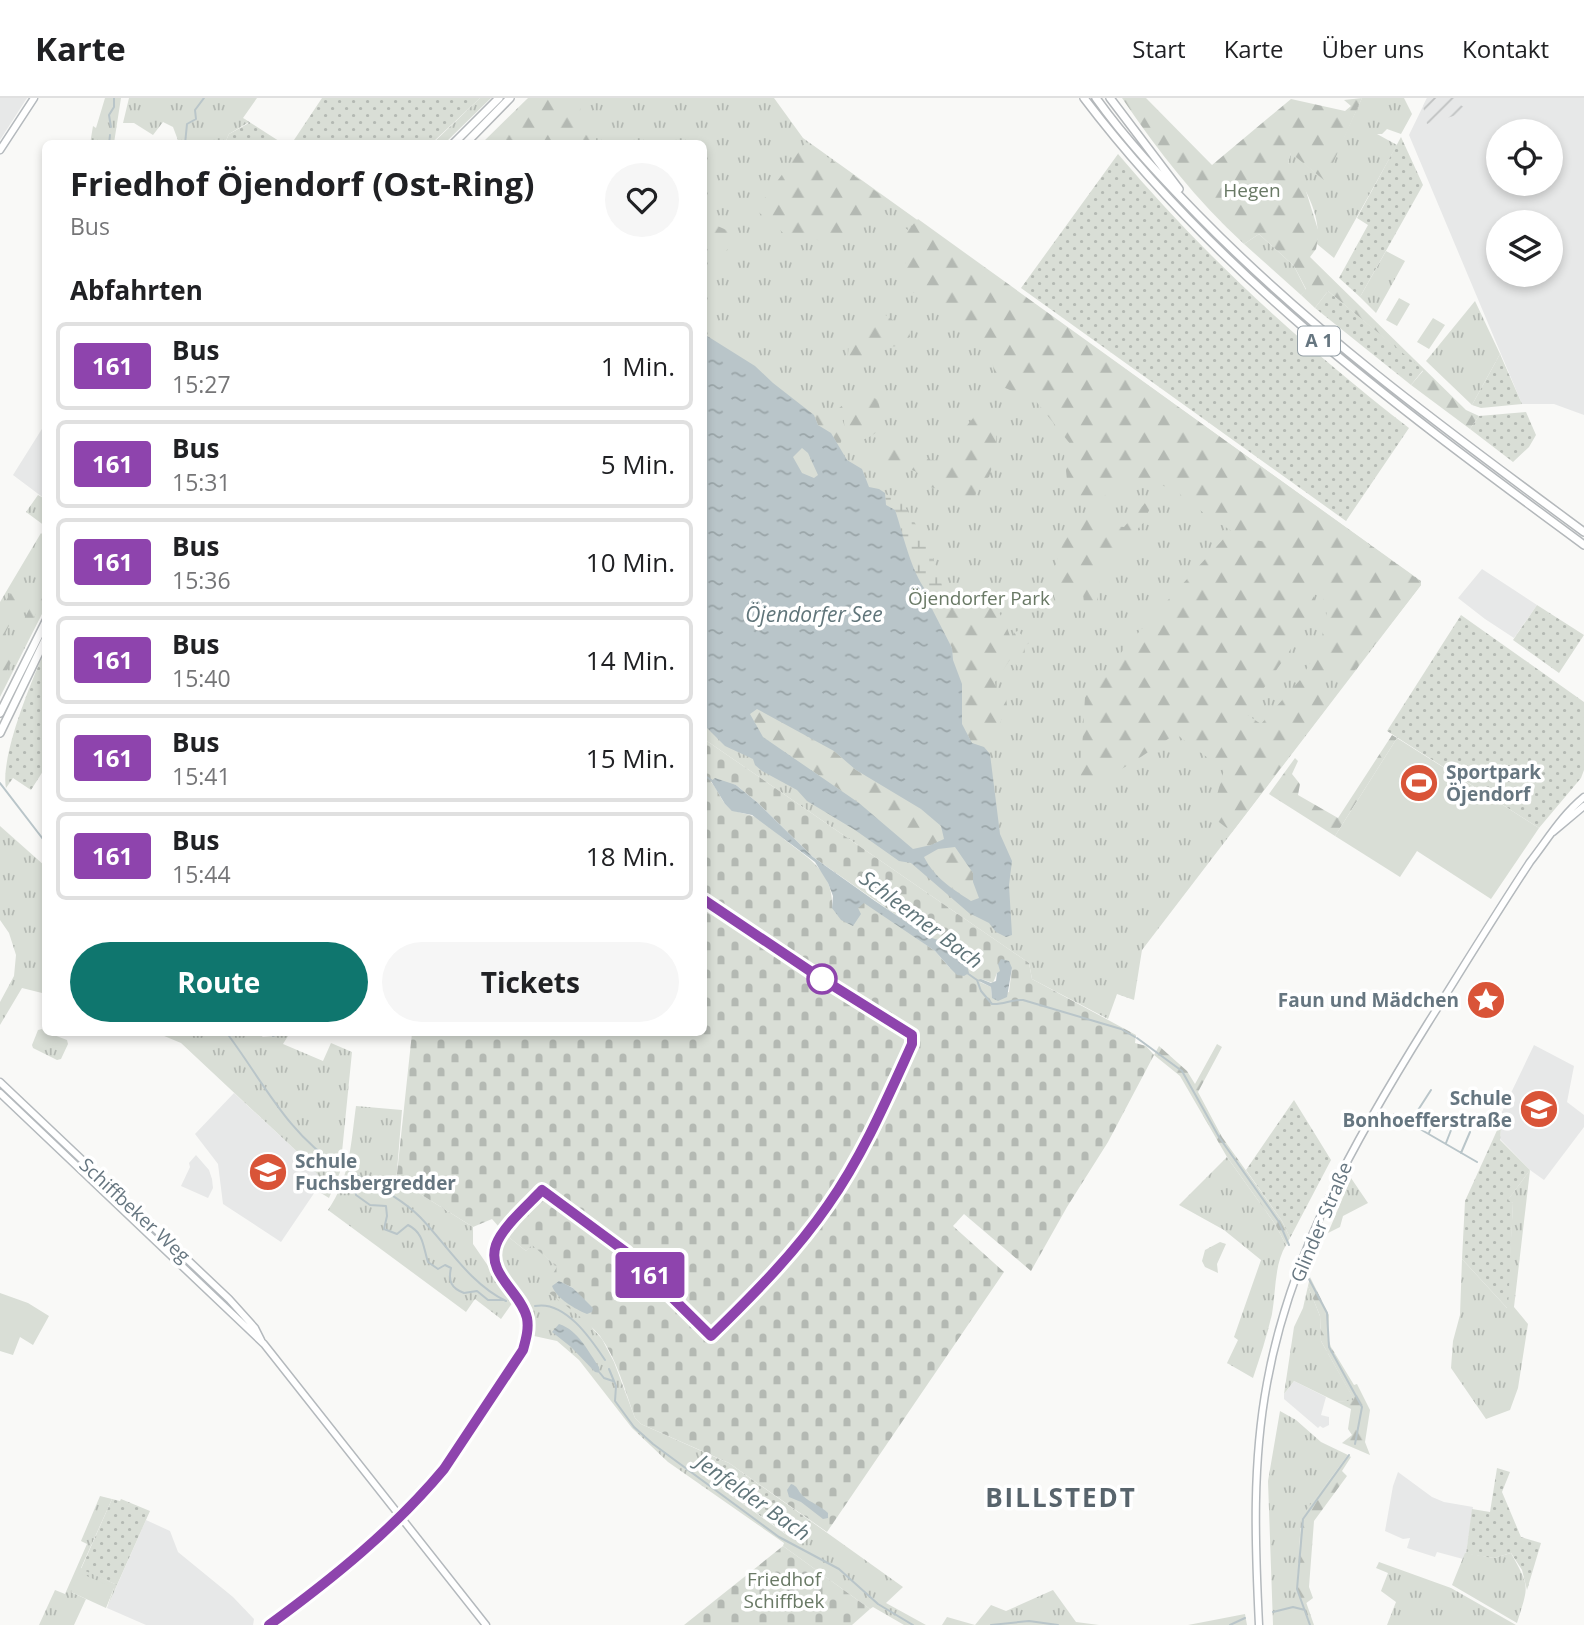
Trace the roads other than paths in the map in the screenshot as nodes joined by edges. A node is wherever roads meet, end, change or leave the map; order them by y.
1 (34, 98) edge
2 (499, 98) edge
3 (510, 98) edge
4 (1084, 98) edge
5 (1096, 98) edge
6 (1110, 98) edge
7 (457, 140) edge
8 (469, 140) edge
9 (0, 150) edge
10 (1203, 220) junction
11 (1584, 532) edge
12 (1584, 545) edge
13 (42, 629) edge
14 (42, 646) edge
15 (0, 713) edge
16 (0, 733) edge
17 (1584, 797) edge
18 (1584, 806) edge
19 (1553, 832) junction
20 (0, 1082) edge
21 (0, 1093) edge
22 (112, 1199) junction
23 (123, 1199) junction
24 (169, 1242) junction
25 (162, 1247) junction
26 (264, 1344) junction
27 (400, 1516) junction
28 (269, 1625) edge
29 (486, 1625) edge
30 (1259, 1625) edge

1 - 9 main road
2 - 7 highway
3 - 8 highway
4 - 12 highway, A 1
5 - 10 highway, A 1
6 - 10 highway
10 - 11 highway, A 1
13 - 15 highway
14 - 16 highway
17 - 19 main road, Glinder Straße
18 - 19 main road, Glinder Straße
19 - 30 main road, Glinder Straße
20 - 23 main road, Schiffbeker Weg
21 - 22 main road, Schiffbeker Weg
22 - 23 main road
22 - 25 main road, Schiffbeker Weg
23 - 24 main road, Schiffbeker Weg
24 - 25 main road
24 - 26 main road, Schiffbeker Weg
25 - 26 main road, Schiffbeker Weg
26 - 27 main road, Schiffbeker Weg
27 - 28 street
27 - 29 main road, Schiffbeker Weg

